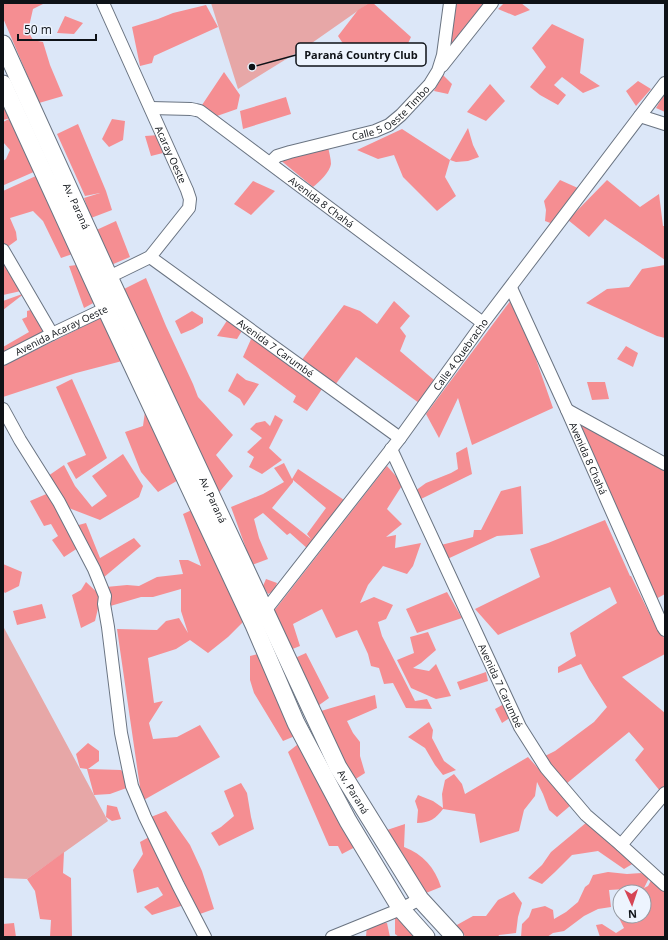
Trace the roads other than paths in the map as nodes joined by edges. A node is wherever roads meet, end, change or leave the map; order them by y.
1 (103, 3) edge
2 (450, 3) edge
3 (492, 3) edge
4 (3, 44) edge
5 (438, 71) junction
6 (665, 83) edge
7 (3, 84) edge
8 (151, 108) junction
9 (640, 116) junction
10 (665, 124) edge
11 (270, 164) junction
12 (3, 250) edge
13 (150, 258) junction
14 (109, 277) junction
15 (511, 288) junction
16 (113, 305) junction
17 (483, 323) junction
18 (52, 334) junction
19 (3, 359) edge
20 (3, 409) edge
21 (567, 410) junction
22 (400, 438) junction
23 (391, 449) junction
24 (665, 464) edge
25 (265, 611) junction
26 (254, 625) junction
27 (665, 630) edge
28 (665, 793) edge
29 (621, 845) junction
30 (665, 885) edge
31 (420, 899) junction
32 (401, 908) junction
33 (205, 937) edge
34 (332, 937) edge
35 (426, 937) edge
36 (455, 937) edge

1 - 8 street, Acaray Oeste
2 - 5 street, Calle 5 Oeste Timbo
3 - 5 street
4 - 14 street, Av. Paraná
5 - 11 street, Calle 5 Oeste Timbo
6 - 9 street, Calle 4 Quebracho
7 - 16 street, Av. Paraná
8 - 11 street, Avenida 8 Chahá
8 - 13 street, Acaray Oeste
9 - 10 street
9 - 15 street, Calle 4 Quebracho
11 - 17 street, Avenida 8 Chahá
12 - 18 street
13 - 14 street, Acaray Oeste
13 - 22 street, Avenida 7 Carumbé
14 - 16 street, Av. Paraná
15 - 17 street, Calle 4 Quebracho
15 - 21 street, Avenida 8 Chahá
16 - 18 street, Avenida Acaray Oeste
16 - 25 street, Av. Paraná
16 - 26 street, Av. Paraná
17 - 22 street, Calle 4 Quebracho
18 - 19 street, Avenida Acaray Oeste
20 - 33 street
21 - 24 street
21 - 27 street, Avenida 8 Chahá
22 - 23 street, Calle 4 Quebracho
23 - 25 street, Calle 4 Quebracho
23 - 29 street, Avenida 7 Carumbé
25 - 26 street, Calle 4 Quebracho
25 - 31 street, Av. Paraná
26 - 32 street, Av. Paraná
28 - 29 street
29 - 30 street, Avenida 7 Carumbé
31 - 32 street
31 - 36 street, Av. Paraná
32 - 34 street
32 - 35 street, Av. Paraná

